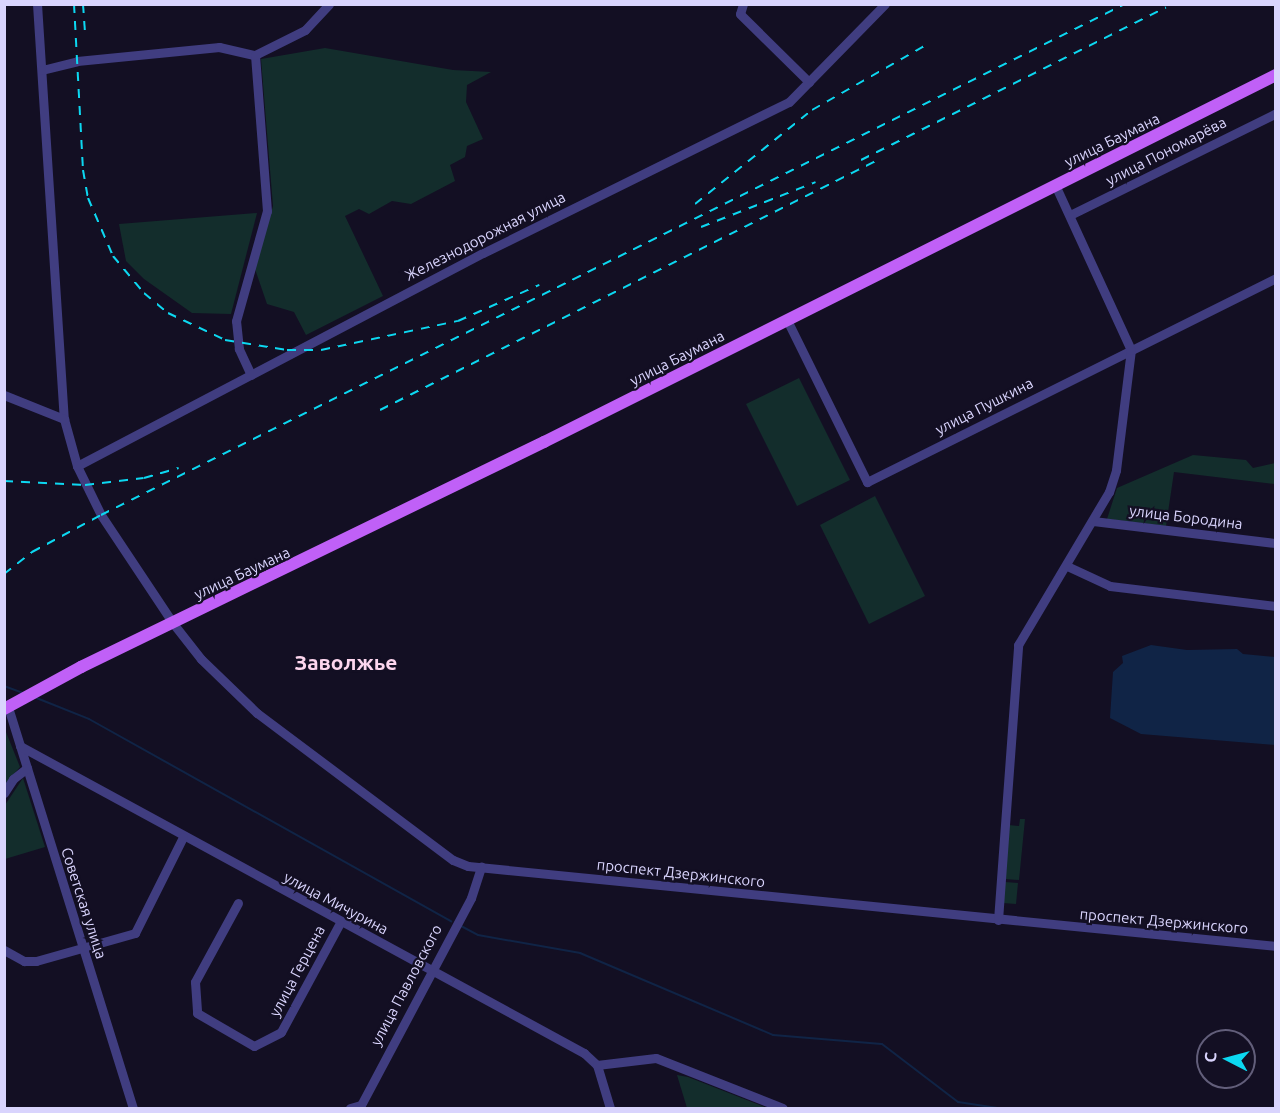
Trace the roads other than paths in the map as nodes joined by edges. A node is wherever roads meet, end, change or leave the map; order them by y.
1 (37, 4) edge
2 (329, 4) edge
3 (743, 4) edge
4 (885, 4) edge
5 (255, 55) junction
6 (42, 70) junction
7 (1275, 75) edge
8 (809, 82) junction
9 (1275, 113) edge
10 (1055, 185) junction
11 (1070, 215) junction
12 (1275, 278) edge
13 (787, 320) junction
14 (1131, 350) junction
15 (251, 375) junction
16 (4, 395) edge
17 (64, 419) junction
18 (77, 466) junction
19 (1093, 521) junction
20 (1275, 543) edge
21 (1067, 566) junction
22 (1275, 606) edge
23 (172, 622) junction
24 (6, 708) edge
25 (20, 746) junction
26 (27, 768) junction
27 (4, 793) edge
28 (183, 837) junction
29 (481, 867) junction
30 (238, 903) dead end
31 (998, 920) junction
32 (340, 923) junction
33 (1275, 946) edge
34 (83, 949) junction
35 (4, 950) edge
36 (429, 970) junction
37 (597, 1065) junction
38 (361, 1107) edge
39 (133, 1108) edge
40 (350, 1108) edge
41 (610, 1108) edge
42 (783, 1108) edge

1 - 6 street, проспект Дзержинского
2 - 5 street
3 - 8 street
4 - 8 street, Железнодорожная улица
5 - 6 street
5 - 15 street
6 - 17 street, проспект Дзержинского
7 - 10 main road, улица Баумана
8 - 15 street, Железнодорожная улица
9 - 11 street, улица Пономарёва
10 - 11 street
10 - 13 main road, улица Баумана
11 - 14 street
12 - 14 street, улица Пушкина
13 - 14 street, улица Пушкина
13 - 23 main road, улица Баумана
14 - 19 street
15 - 18 street, Железнодорожная улица
16 - 17 street
17 - 18 street, проспект Дзержинского
18 - 23 street, проспект Дзержинского
19 - 20 street, улица Бородина
19 - 21 street
21 - 22 street
21 - 31 street
23 - 24 main road, улица Баумана
23 - 29 street, проспект Дзержинского
24 - 25 street, Советская улица
25 - 26 street, Советская улица
25 - 28 street, улица Мичурина
26 - 27 street
26 - 34 street, Советская улица
28 - 32 street, улица Мичурина
28 - 34 street
29 - 31 street, проспект Дзержинского
29 - 36 street, улица Павловского
30 - 32 street, улица Герцена
31 - 33 street, проспект Дзержинского
32 - 36 street, улица Мичурина
34 - 35 street
34 - 39 street, Советская улица
36 - 37 street, улица Мичурина
36 - 38 street, улица Павловского
37 - 41 street
37 - 42 street
38 - 40 street, улица Павловского

